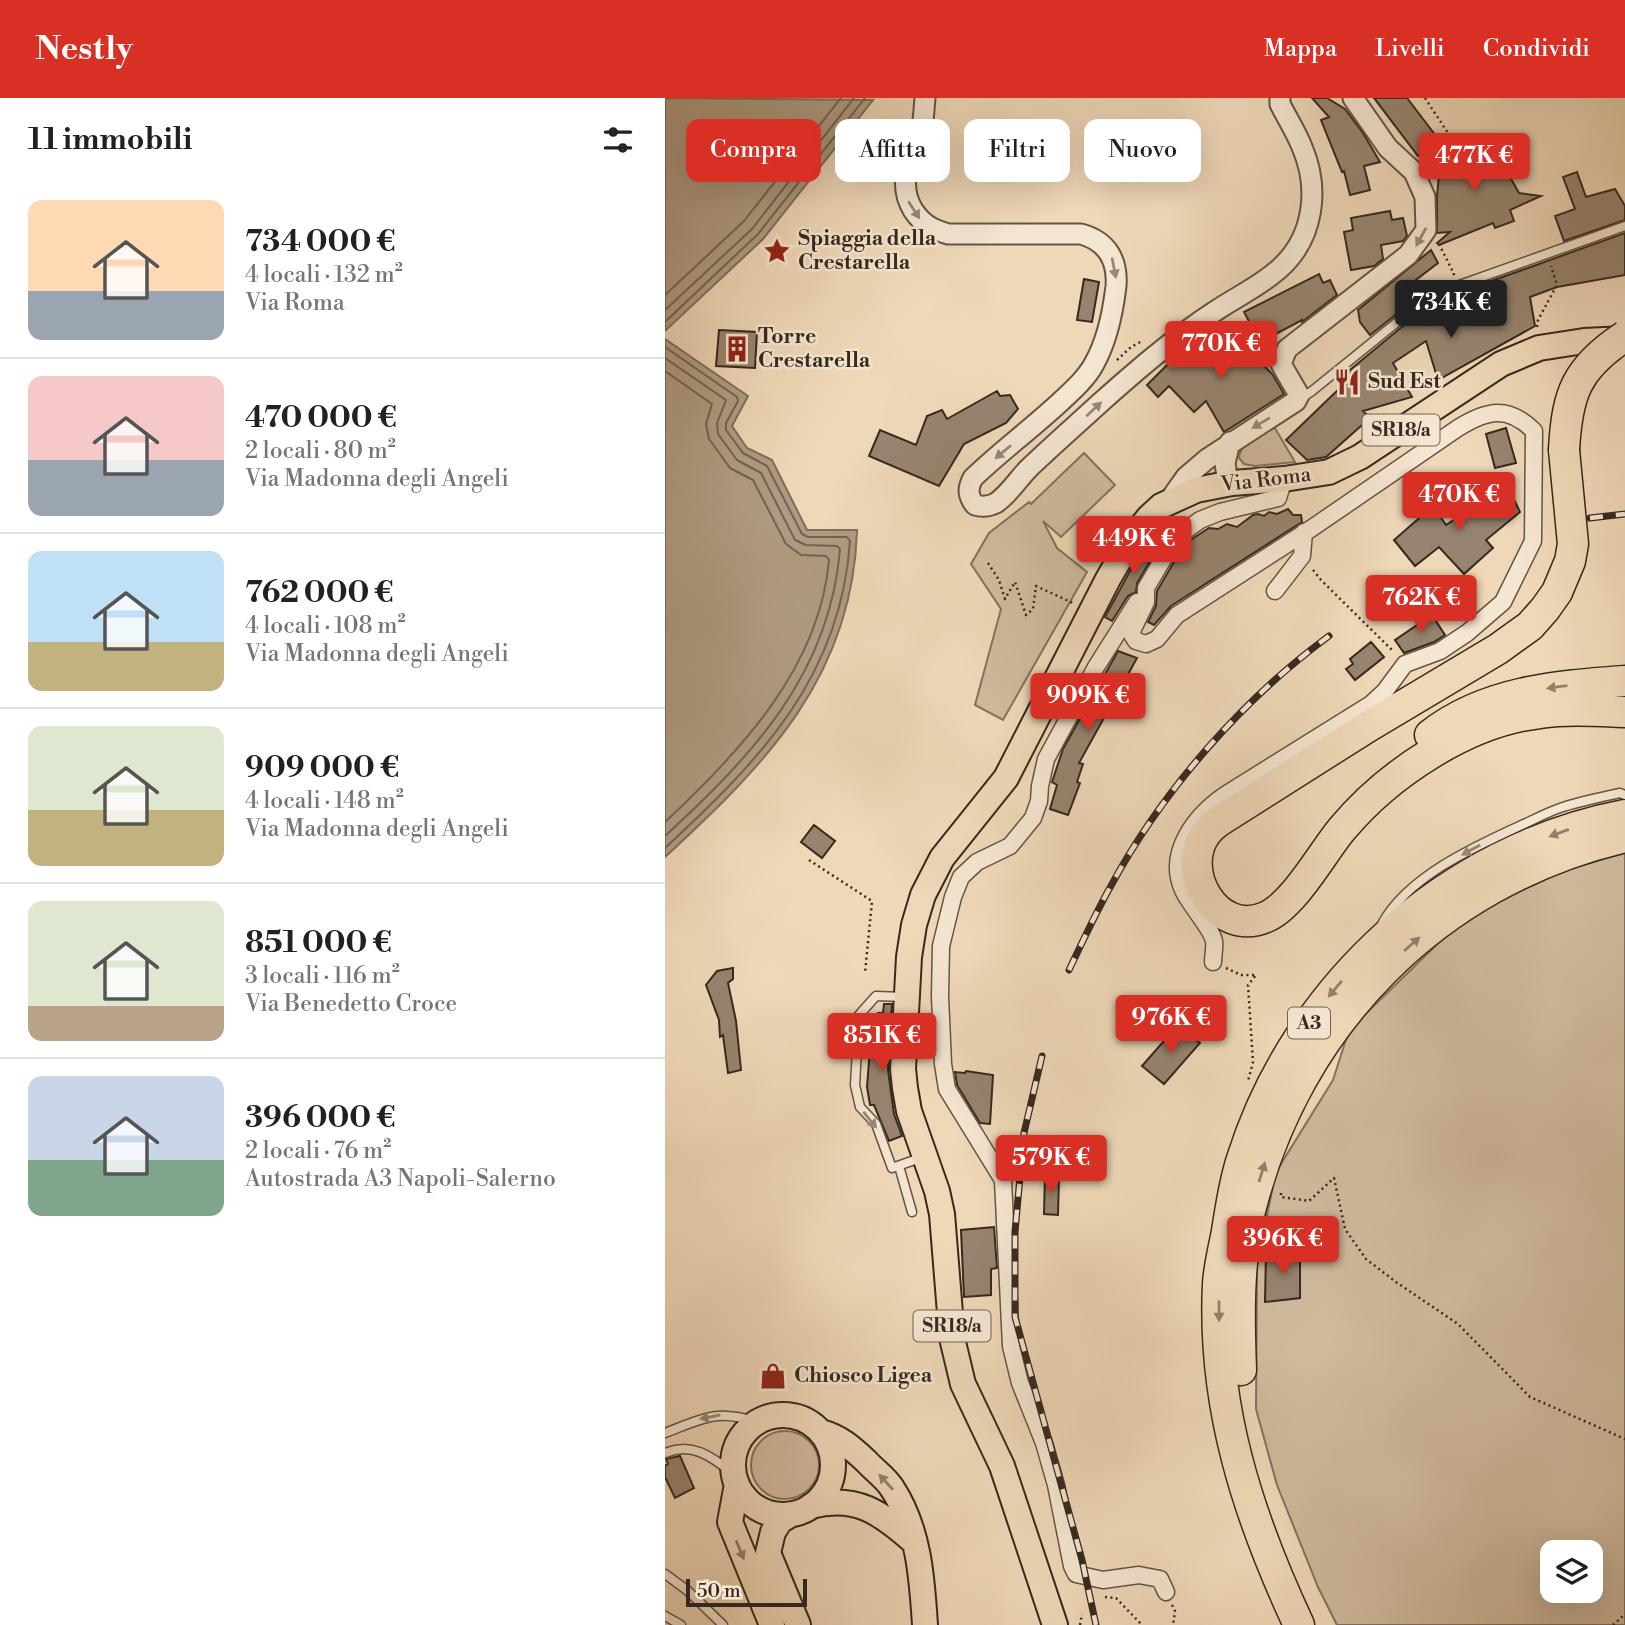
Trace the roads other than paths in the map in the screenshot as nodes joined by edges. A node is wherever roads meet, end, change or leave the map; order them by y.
1 (925, 98) edge
2 (1280, 98) edge
3 (1353, 98) edge
4 (1625, 226) edge
5 (1625, 337) edge
6 (1296, 401) junction
7 (1230, 442) junction
8 (1284, 480) junction
9 (1228, 484) junction
10 (1168, 501) junction
11 (1304, 532) junction
12 (1146, 588) junction
13 (1275, 591) dead end
14 (1625, 681) edge
15 (1625, 712) edge
16 (1625, 795) edge
17 (1625, 815) edge
18 (1342, 829) junction
19 (1625, 837) edge
20 (1365, 957) junction
21 (1213, 962) road end
22 (907, 1006) junction
23 (925, 1157) junction
24 (899, 1166) junction
25 (912, 1212) dead end
26 (1233, 1388) junction
27 (757, 1422) junction
28 (821, 1432) junction
29 (665, 1433) edge
30 (665, 1453) edge
31 (736, 1479) junction
32 (802, 1510) junction
33 (915, 1543) junction
34 (665, 1574) edge
35 (1166, 1592) road end
36 (665, 1616) edge
37 (681, 1625) edge
38 (723, 1625) edge
39 (772, 1625) edge
40 (798, 1625) edge
41 (925, 1625) edge
42 (1055, 1625) edge
43 (1299, 1625) edge
44 (1319, 1625) edge

1 -> 2 street
3 -> 6 street
4 - 6 lane
5 - 8 main road, Via Roma / SR18/a
5 - 18 highway, bridge
6 -> 7 street
7 - 9 street
7 - 10 street
8 - 9 main road, Via Roma / SR18/a
8 - 12 street
9 - 10 main road, Via Roma / SR18/a
10 - 22 main road, SR18/a
11 - 12 street
11 - 13 street
11 - 21 street
12 - 35 street
14 -> 18 highway
15 - 18 highway
16 -> 20 lane
17 -> 20 highway, A3
26 -> 19 highway, A3
20 -> 26 highway, A3
22 - 23 main road, SR18/a
22 -> 24 lane
23 - 24 lane
23 - 42 main road, SR18/a
24 - 25 lane
26 - 43 highway, A3
26 - 44 highway, A3
27 - 28 main road
27 -> 29 lane
27 - 31 main road
28 - 32 main road
33 -> 28 main road
30 - 31 lane
31 - 32 main road
31 -> 39 main road
32 - 33 main road
32 - 40 main road
33 - 41 main road
34 - 38 lane
36 - 37 lane

